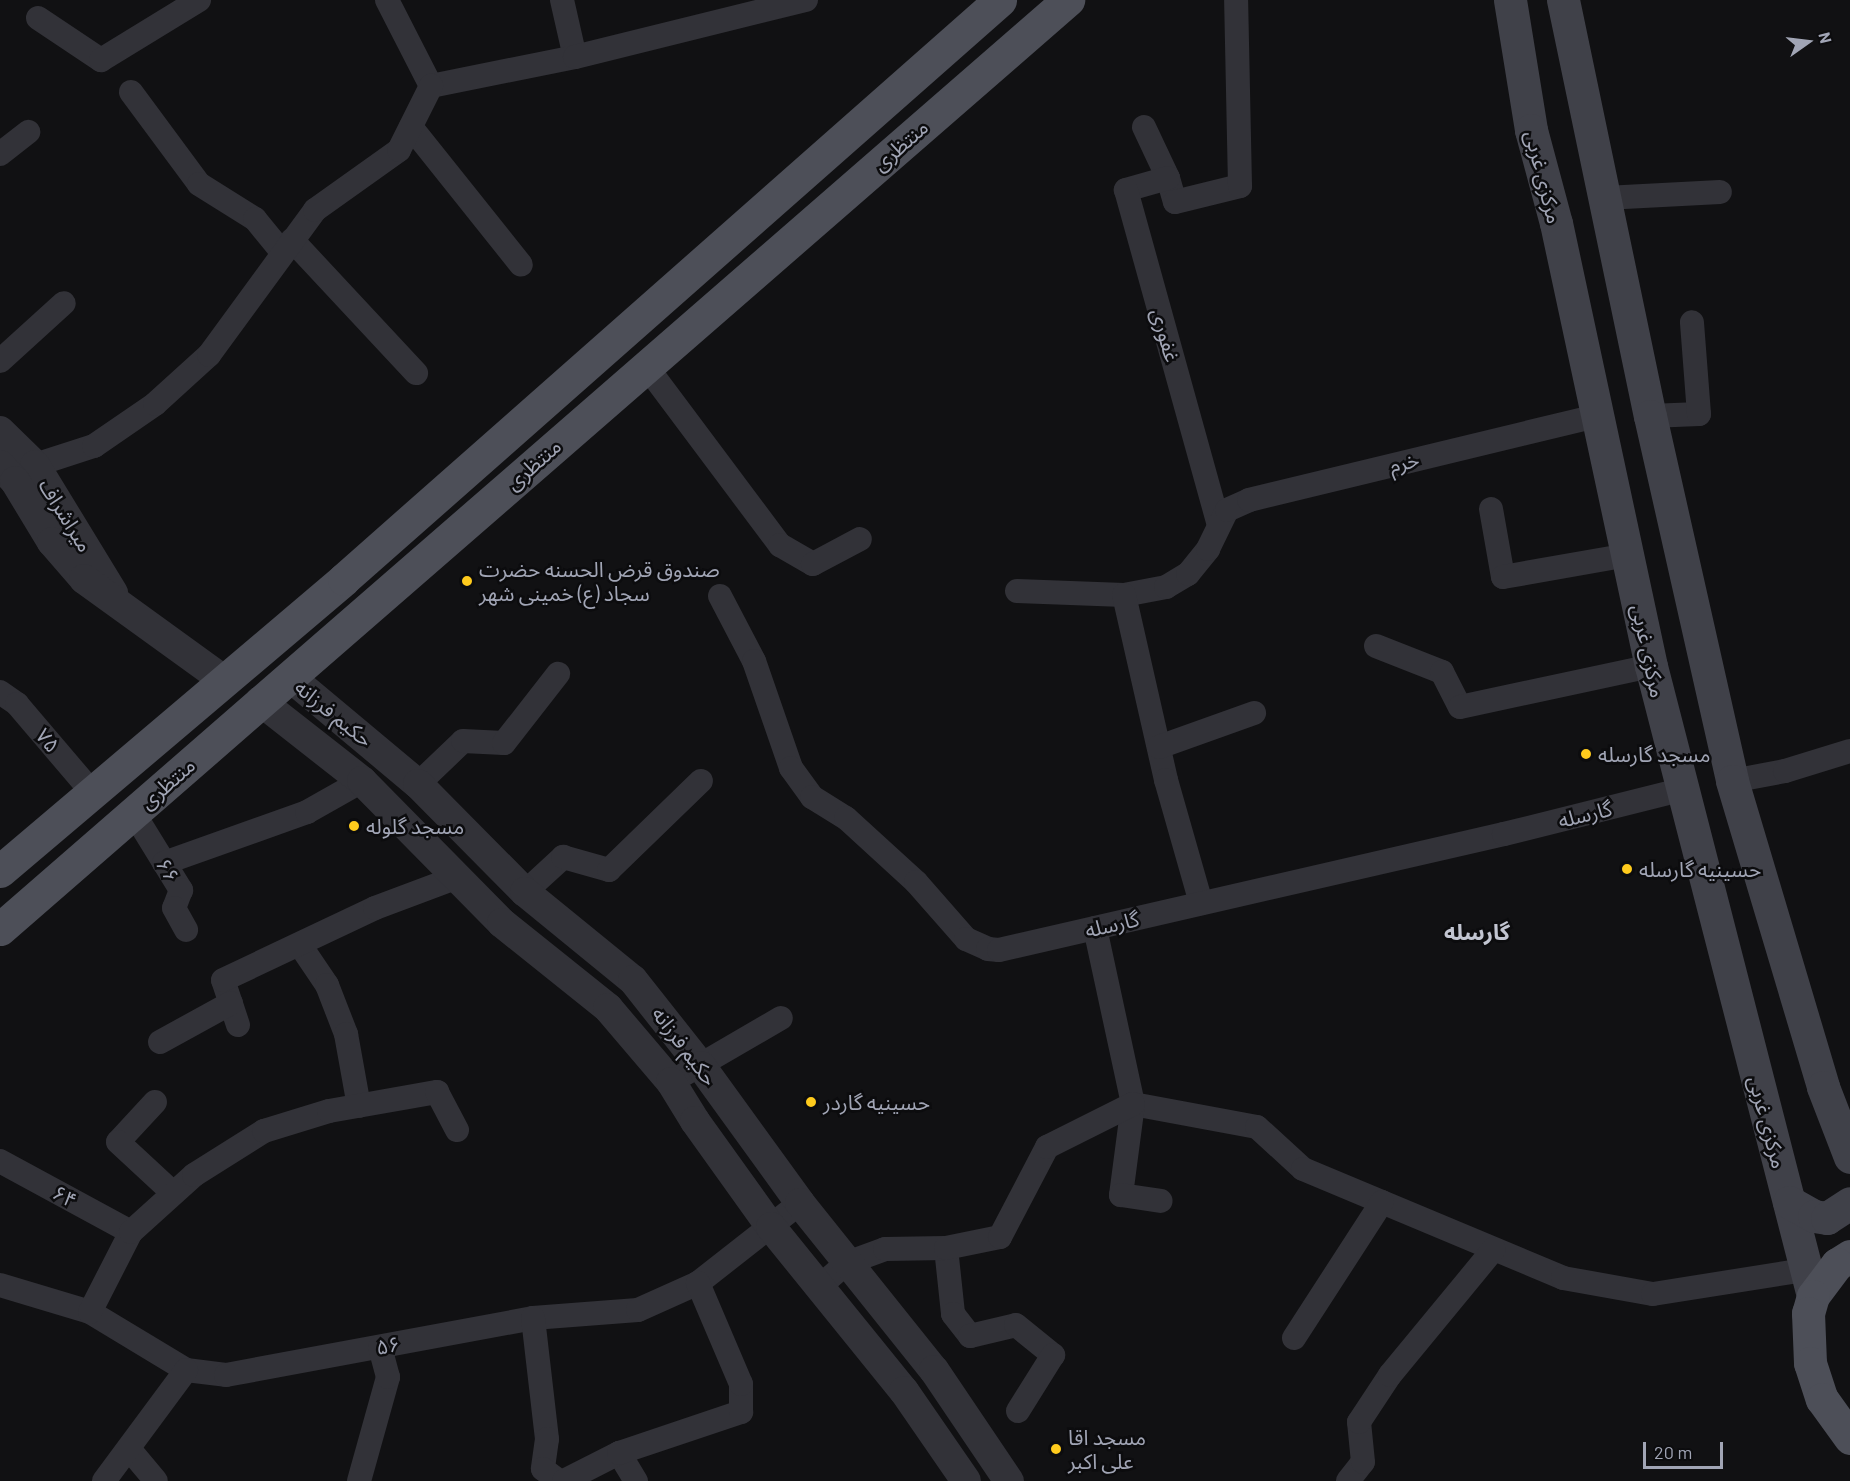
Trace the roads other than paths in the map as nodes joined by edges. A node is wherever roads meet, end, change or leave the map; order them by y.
1 (199, 0) edge
2 (387, 0) edge
3 (562, 0) edge
4 (806, 0) edge
5 (1000, 0) edge
6 (1068, 0) edge
7 (1236, 0) edge
8 (1510, 0) edge
9 (1563, 0) edge
10 (38, 18) dead end
11 (575, 57) junction
12 (431, 86) junction
13 (131, 92) dead end
14 (411, 127) junction
15 (1144, 128) dead end
16 (28, 132) dead end
17 (0, 154) edge
18 (1168, 178) junction
19 (1720, 192) dead end
20 (1605, 198) junction
21 (287, 246) junction
22 (521, 265) dead end
23 (64, 303) dead end
24 (1692, 322) dead end
25 (0, 361) edge
26 (646, 366) junction
27 (416, 373) dead end
28 (1596, 416) junction
29 (1650, 417) junction
30 (0, 431) edge
31 (0, 465) edge
32 (35, 465) junction
33 (1491, 509) dead end
34 (1218, 522) junction
35 (860, 539) dead end
36 (388, 540) junction
37 (1628, 555) junction
38 (415, 566) junction
39 (1017, 591) dead end
40 (1124, 595) junction
41 (720, 596) dead end
42 (121, 609) junction
43 (1376, 646) dead end
44 (1651, 666) junction
45 (558, 674) dead end
46 (290, 677) junction
47 (222, 679) junction
48 (0, 692) edge
49 (260, 701) junction
50 (1254, 713) dead end
51 (1158, 747) junction
52 (1850, 751) edge
53 (362, 781) junction
54 (701, 781) dead end
55 (1732, 781) junction
56 (418, 784) junction
57 (1680, 790) junction
58 (92, 792) junction
59 (133, 812) junction
60 (61, 819) junction
61 (88, 852) junction
62 (5, 859) edge
63 (164, 863) junction
64 (458, 877) junction
65 (525, 892) junction
66 (1201, 903) junction
67 (1095, 928) junction
68 (0, 929) edge
69 (186, 930) dead end
70 (300, 945) junction
71 (781, 1018) dead end
72 (160, 1042) dead end
73 (701, 1066) junction
74 (671, 1082) junction
75 (155, 1102) dead end
76 (1133, 1104) junction
77 (359, 1106) junction
78 (457, 1130) dead end
79 (1850, 1157) edge
80 (0, 1161) edge
81 (173, 1193) junction
82 (1161, 1201) dead end
83 (1382, 1202) junction
84 (1789, 1202) junction
85 (800, 1203) junction
86 (1850, 1203) edge
87 (771, 1227) junction
88 (131, 1232) junction
89 (946, 1248) junction
90 (1494, 1249) junction
91 (1850, 1257) edge
92 (847, 1263) junction
93 (698, 1283) junction
94 (1809, 1283) junction
95 (0, 1285) edge
96 (819, 1287) junction
97 (90, 1312) junction
98 (533, 1318) junction
99 (1294, 1338) dead end
100 (380, 1347) junction
101 (186, 1370) junction
102 (1018, 1411) dead end
103 (1850, 1438) edge
104 (130, 1450) junction
105 (619, 1453) junction
106 (104, 1481) edge
107 (156, 1481) edge
108 (359, 1481) edge
109 (559, 1481) edge
110 (564, 1481) edge
111 (636, 1481) edge
112 (966, 1481) edge
113 (1009, 1481) edge
114 (1348, 1481) edge

1 - 10 street
2 - 12 street
3 - 11 street
4 - 11 street
5 - 36 main road, منتظری
6 - 26 main road, منتظری
7 - 18 street
8 - 28 main road, مرکزی غربی
9 - 20 main road
11 - 12 street
12 - 14 street
13 - 21 street
14 - 21 street
14 - 22 street
15 - 18 street
16 - 17 street
18 - 34 street, غفوری
19 - 20 street
20 - 29 main road
21 - 27 street
21 - 32 street
23 - 25 street
24 - 29 street
26 - 35 street
26 - 38 main road, منتظری
28 - 34 street, خرم
28 - 37 main road, مرکزی غربی
29 - 55 main road
30 - 32 street, میراشراف
31 - 42 street, میراشراف
32 - 42 street, میراشراف
33 - 37 street
34 - 40 street
36 - 38 main road
36 - 47 main road, منتظری
37 - 44 main road, مرکزی غربی
38 - 46 main road, منتظری
39 - 40 street
40 - 51 street
41 - 67 street, گارسله
42 - 47 street, میراشراف
43 - 44 street
44 - 57 main road, مرکزی غربی
45 - 56 street
46 - 49 main road, منتظری
46 - 56 street, حکیم فرزانه
47 - 58 main road, منتظری
48 - 58 street, ۷۵
49 - 53 street, حکیم فرزانه
49 - 59 main road, منتظری
50 - 51 street
51 - 66 street
52 - 55 street
53 - 63 street
53 - 64 street, حکیم فرزانه
54 - 65 street
55 - 79 main road
56 - 65 street, حکیم فرزانه
57 - 66 street, گارسله
57 - 84 main road, مرکزی غربی
58 - 60 main road, منتظری
59 - 61 main road, منتظری
59 - 63 street, ۶۶
60 - 61 main road
60 - 62 main road, منتظری
61 - 68 main road, منتظری
63 - 69 street, ۶۶
64 - 70 street
64 - 74 street, حکیم فرزانه
65 - 73 street, حکیم فرزانه
66 - 67 street, گارسله
67 - 76 street
70 - 72 street
70 - 77 street
71 - 73 street
73 - 74 street
73 - 85 street, حکیم فرزانه
74 - 87 street, حکیم فرزانه
75 - 81 street
76 - 82 street
76 - 83 street
76 - 89 street
77 - 78 street
77 - 81 street
80 - 88 street, ۶۴
81 - 88 street
83 - 90 street
83 - 99 street
84 - 86 main road
84 - 94 main road, مرکزی غربی
85 - 87 street, ۵۶
85 - 92 street, حکیم فرزانه
87 - 93 street, ۵۶
87 - 96 street, حکیم فرزانه
88 - 97 street
89 - 92 street
89 - 102 street
90 - 94 street
90 - 114 street
91 - 94 main road
92 - 96 street
92 - 113 street, حکیم فرزانه
93 - 98 street, ۵۶
93 - 105 street
94 - 103 main road
95 - 97 street, ۵۶
96 - 112 street, حکیم فرزانه
97 - 101 street, ۵۶
98 - 100 street, ۵۶
98 - 109 street
100 - 101 street, ۵۶
100 - 108 street
101 - 104 street
104 - 106 street
104 - 107 street
105 - 110 street
105 - 111 street

